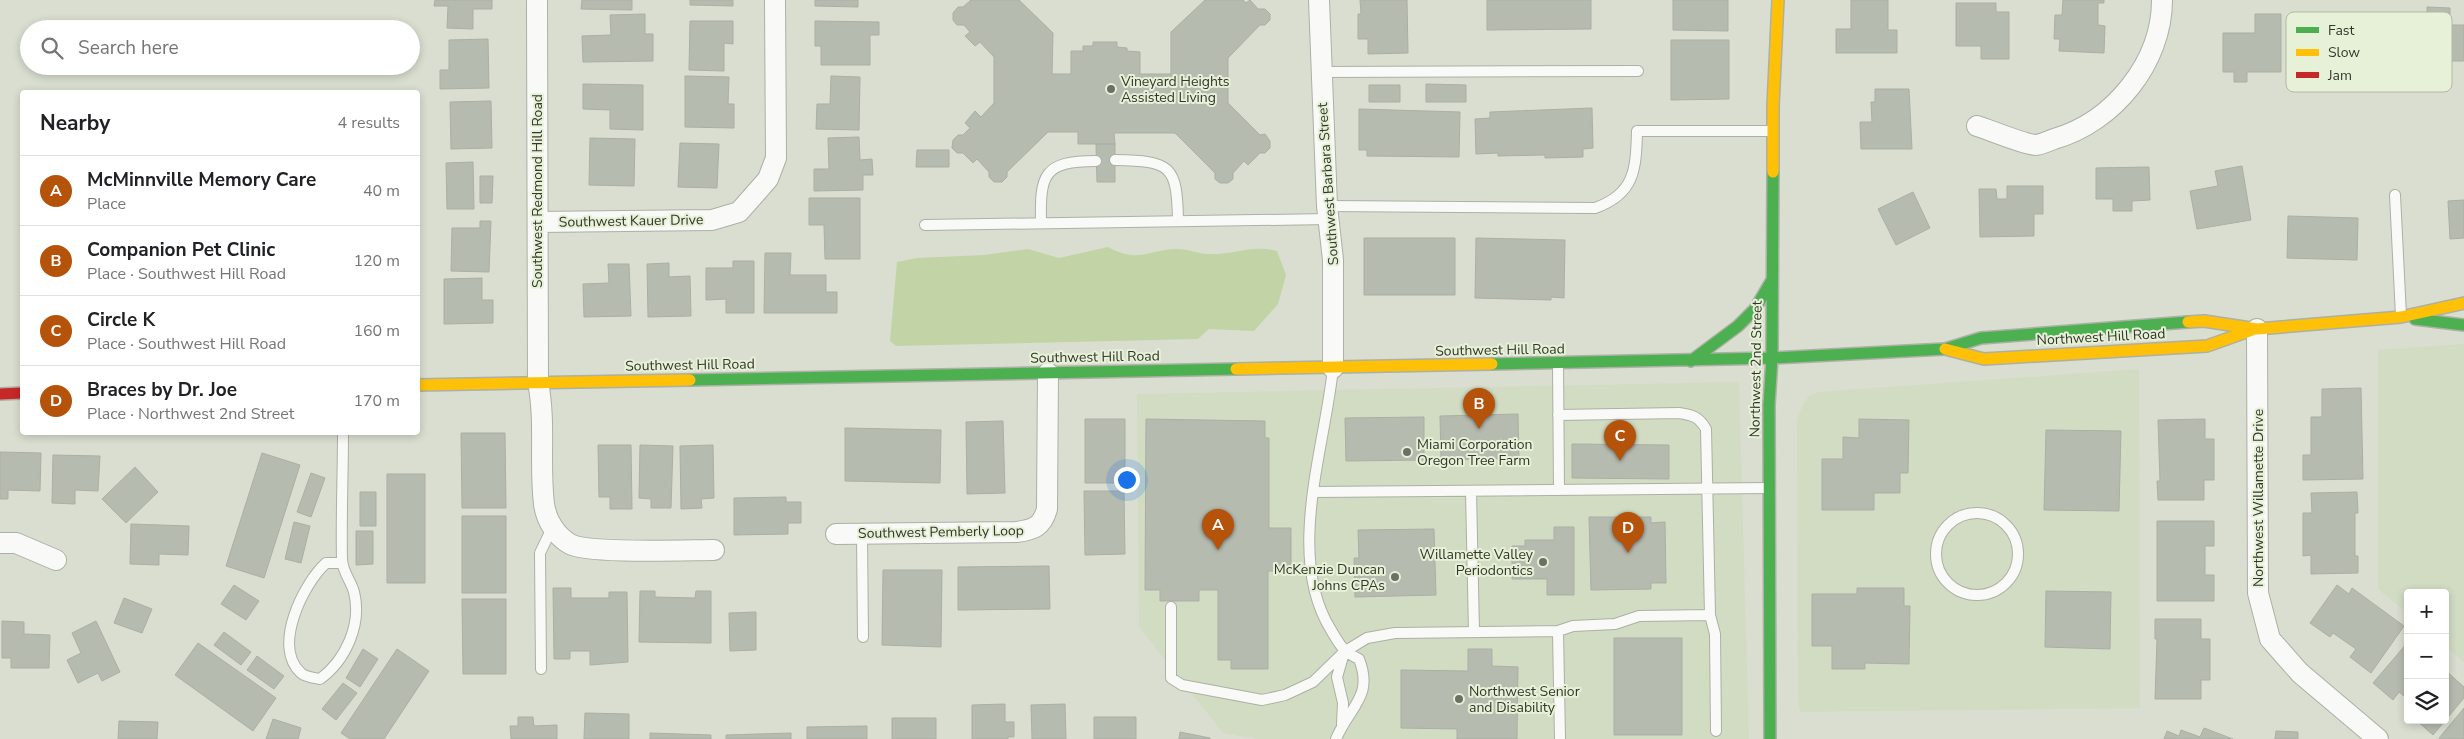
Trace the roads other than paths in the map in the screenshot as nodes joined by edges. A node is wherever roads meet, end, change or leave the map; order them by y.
1 (537, 0) edge
2 (775, 0) edge
3 (1319, 0) edge
4 (1778, 0) edge
5 (2162, 0) edge
6 (1638, 71) dead end
7 (1321, 72) junction
8 (1978, 126) dead end
9 (1772, 131) junction
10 (1115, 160) dead end
11 (1096, 161) dead end
12 (2395, 195) dead end
13 (1328, 213) junction
14 (1178, 221) junction
15 (538, 222) junction
16 (1041, 223) junction
17 (925, 225) dead end
18 (1772, 280) junction
19 (2464, 303) edge
20 (2401, 318) junction
21 (2464, 324) edge
22 (2257, 329) junction
23 (1945, 350) junction
24 (1772, 358) junction
25 (1691, 361) junction
26 (1558, 364) junction
27 (1333, 368) junction
28 (1048, 373) junction
29 (538, 382) junction
30 (420, 385) edge
31 (20, 393) edge
32 (0, 394) edge
33 (1558, 415) junction
34 (343, 435) edge
35 (1769, 488) junction
36 (1559, 490) junction
37 (1707, 490) junction
38 (1471, 491) junction
39 (1314, 492) junction
40 (552, 528) junction
41 (836, 534) dead end
42 (862, 534) junction
43 (0, 543) edge
44 (714, 550) dead end
45 (56, 560) dead end
46 (342, 563) junction
47 (1955, 590) joint
48 (1170, 607) dead end
49 (1710, 615) junction
50 (1558, 631) junction
51 (1474, 632) junction
52 (863, 637) dead end
53 (1344, 652) junction
54 (540, 669) dead end
55 (1342, 725) junction
56 (1716, 731) dead end
57 (1336, 739) edge
58 (1560, 739) edge
59 (1770, 739) edge
60 (2378, 739) edge

1 - 15 street, Southwest Redmond Hill Road
2 - 15 street, Southwest Kauer Drive
3 - 7 street, Southwest Barbara Street
4 - 9 street, Northwest 2nd Street
5 - 8 street
6 - 7 lane
7 - 13 street, Southwest Barbara Street
9 - 13 lane
9 - 18 street, Northwest 2nd Street
10 - 14 lane
11 - 16 lane
12 - 20 lane
13 - 14 lane
13 - 27 street, Southwest Barbara Street
14 - 16 lane
15 - 29 street, Southwest Redmond Hill Road
16 - 17 lane
18 - 24 street, Northwest 2nd Street
18 - 25 street
19 - 20 street, Northwest Hill Road
20 - 21 street, Northwest Hill Road
20 - 22 street, Northwest Hill Road
22 - 23 street, Northwest Hill Road
22 - 23 street, Northwest Hill Road
22 - 60 street, Northwest Willamette Drive
23 - 24 street, Northwest Hill Road
24 - 25 street, Southwest Hill Road
24 - 35 street, Northwest 2nd Street
25 - 26 street, Southwest Hill Road
26 - 27 street, Southwest Hill Road
26 - 33 lane
27 - 28 street, Southwest Hill Road
27 - 39 lane
28 - 29 street, Southwest Hill Road
28 - 42 street, Southwest Pemberly Loop
29 - 30 street, Southwest Hill Road
29 - 40 street
31 - 32 street
33 - 36 lane
33 - 37 lane
34 - 46 lane
35 - 37 lane
35 - 59 street, Northwest 2nd Street
36 - 37 lane
36 - 38 lane
37 - 49 lane
38 - 39 lane
38 - 51 lane
39 - 53 lane
40 - 44 street
40 - 54 lane
41 - 42 street, Southwest Pemberly Loop
42 - 52 lane
43 - 45 street
46 - 46 lane
47 - 47 lane
48 - 53 lane
49 - 50 lane
49 - 56 lane
50 - 51 lane
50 - 58 lane
51 - 53 lane
53 - 55 lane
53 - 55 lane
55 - 57 lane

